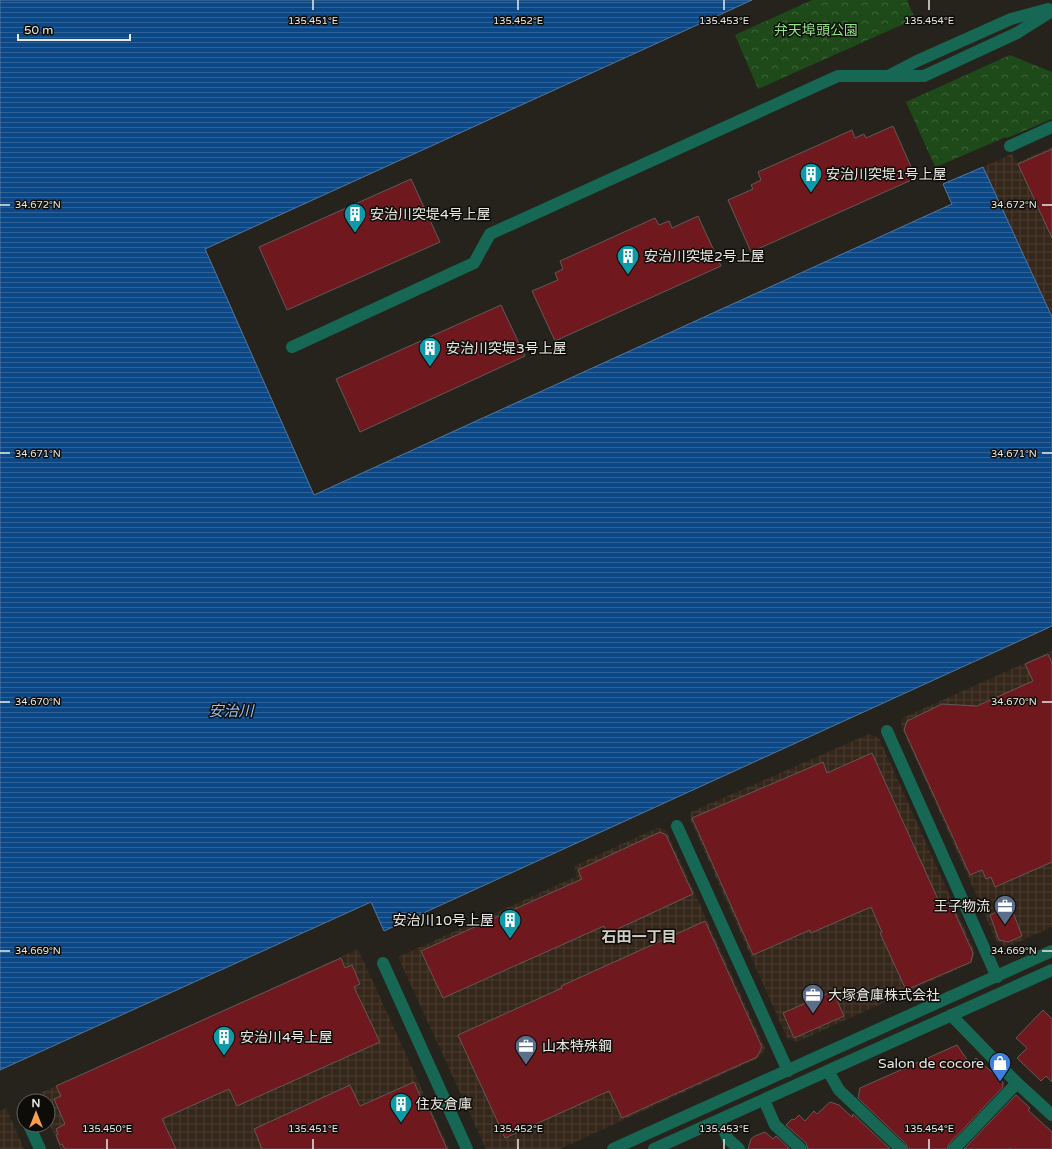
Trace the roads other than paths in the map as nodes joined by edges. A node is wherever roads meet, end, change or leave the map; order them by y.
1 (1052, 9) edge
2 (1052, 127) edge
3 (1010, 146) dead end
4 (292, 346) dead end
5 (887, 731) dead end
6 (677, 826) dead end
7 (1052, 951) edge
8 (383, 964) dead end
9 (1052, 970) edge
10 (997, 977) junction
11 (951, 1016) junction
12 (788, 1071) junction
13 (828, 1071) junction
14 (1017, 1083) junction
15 (764, 1100) junction
16 (1052, 1115) edge
17 (719, 1120) junction
18 (33, 1133) edge
19 (40, 1149) edge
20 (467, 1149) edge
21 (613, 1149) edge
22 (654, 1149) edge
23 (739, 1149) edge
24 (801, 1149) edge
25 (901, 1149) edge
26 (954, 1149) edge

1 - 4 street
2 - 3 street
5 - 10 street
6 - 12 street
7 - 10 street
8 - 20 street
9 - 11 street
10 - 12 street
11 - 13 street
11 - 14 street
12 - 21 street
13 - 15 street
13 - 25 street
14 - 16 street
14 - 26 street
15 - 17 street
15 - 24 street
17 - 22 street
17 - 23 street
18 - 19 street

